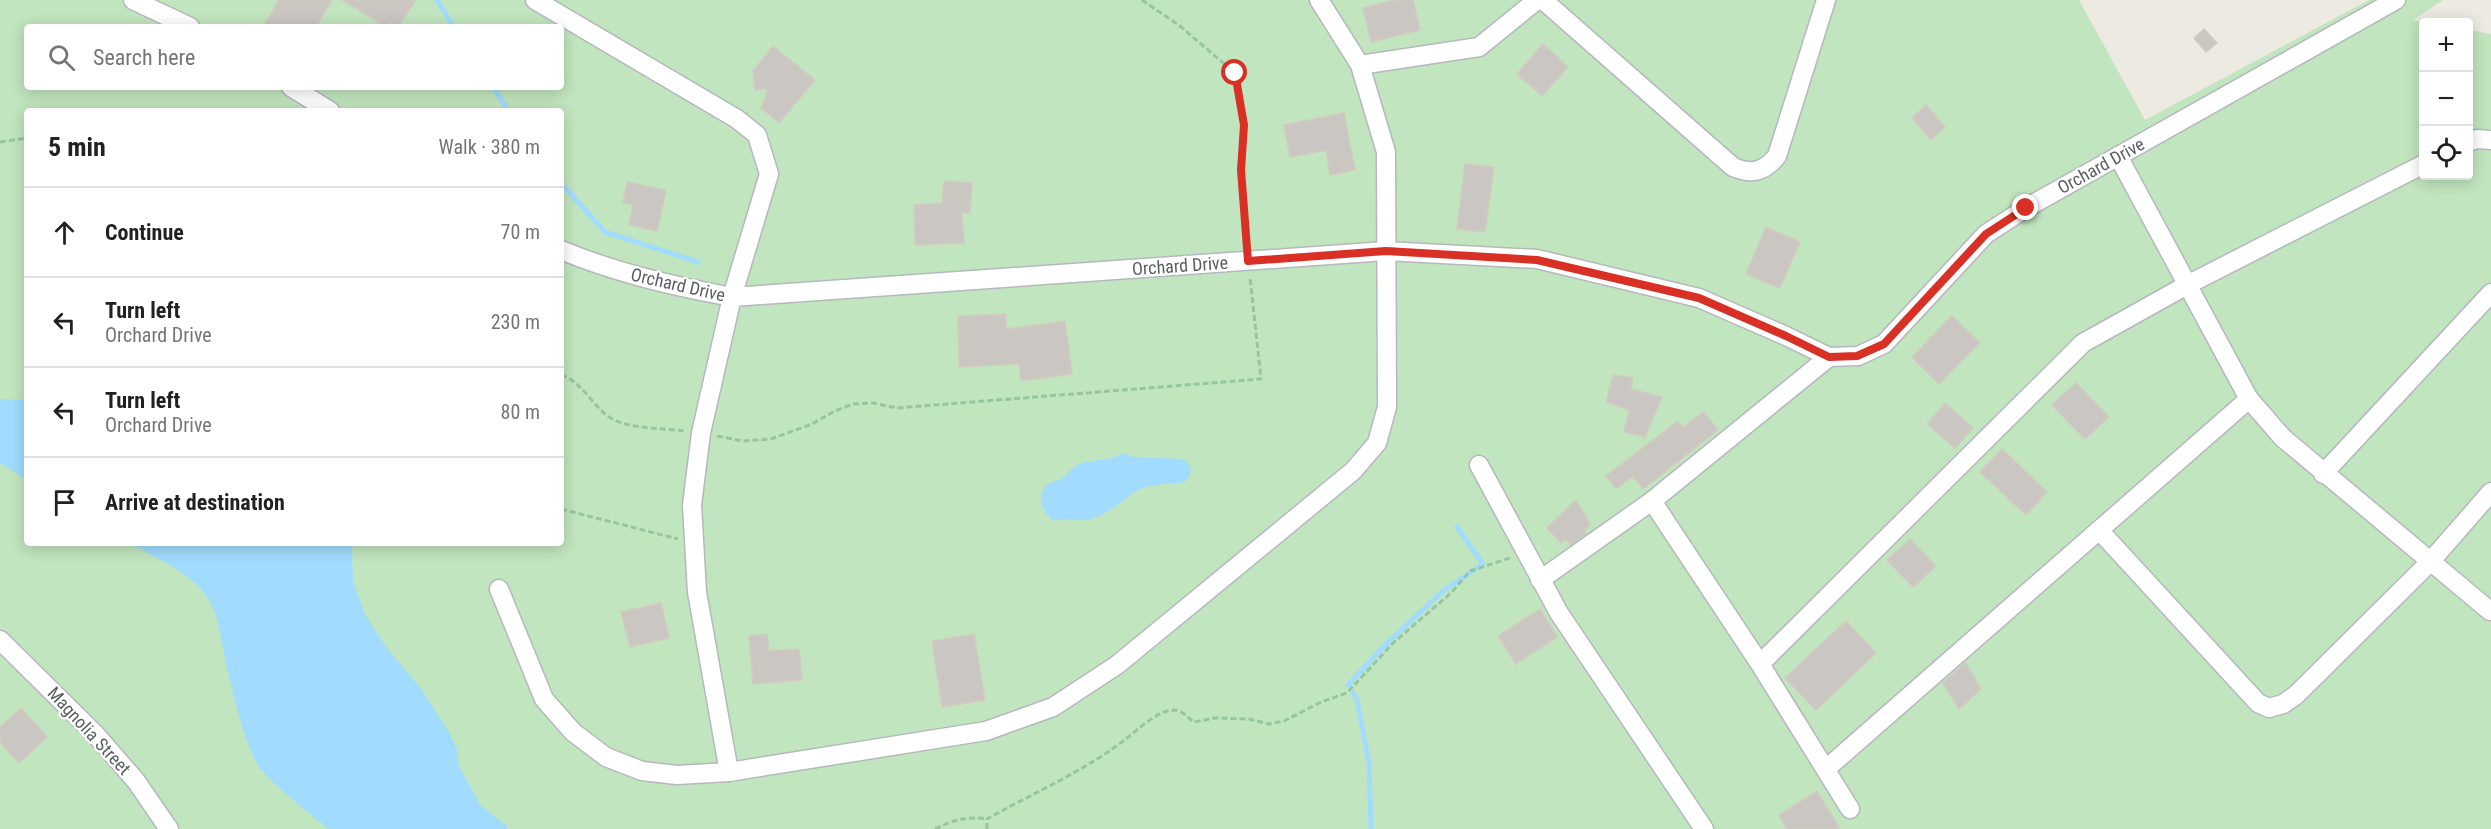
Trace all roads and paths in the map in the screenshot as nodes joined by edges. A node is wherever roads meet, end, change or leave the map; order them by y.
1 (133, 0) edge
2 (536, 0) edge
3 (1142, 0) edge
4 (1318, 0) edge
5 (1537, 0) edge
6 (1543, 0) edge
7 (1826, 0) edge
8 (2396, 0) edge
9 (184, 24) edge
10 (1360, 65) junction
11 (296, 90) edge
12 (325, 108) edge
13 (24, 138) edge
14 (2473, 140) edge
15 (2491, 140) edge
16 (0, 142) edge
17 (2118, 156) junction
18 (2419, 167) edge
19 (564, 251) edge
20 (1386, 251) junction
21 (1248, 261) junction
22 (2187, 285) junction
23 (2491, 292) edge
24 (732, 297) junction
25 (1829, 357) junction
26 (564, 376) edge
27 (2249, 399) junction
28 (701, 433) junction
29 (1479, 465) dead end
30 (2323, 474) junction
31 (2491, 492) edge
32 (1652, 501) junction
33 (564, 510) edge
34 (2099, 530) junction
35 (694, 544) junction
36 (1526, 553) junction
37 (2430, 562) junction
38 (1540, 580) junction
39 (499, 589) dead end
40 (2490, 611) edge
41 (0, 640) edge
42 (1760, 664) junction
43 (1826, 769) junction
44 (729, 772) junction
45 (1850, 809) dead end
46 (987, 819) junction
47 (169, 829) edge
48 (935, 829) edge
49 (987, 829) edge
50 (1704, 829) edge

1 - 9 street
2 - 24 street
3 - 21 path
4 - 10 street
5 - 10 street
6 - 7 street
8 - 17 street, Orchard Drive
10 - 20 street
11 - 12 street
13 - 16 path
14 - 15 street
17 - 22 street
17 - 25 street, Orchard Drive
18 - 22 street
19 - 24 street, Orchard Drive
20 - 21 street, Orchard Drive
20 - 25 street, Orchard Drive
20 - 44 street
21 - 24 street, Orchard Drive
21 - 28 path
22 - 27 street
22 - 42 street
23 - 30 street
24 - 28 street
25 - 32 street
26 - 28 path
27 - 30 street
27 - 34 street
28 - 35 street
29 - 36 street
30 - 37 street
31 - 37 street
32 - 38 street
32 - 42 street
33 - 35 path
34 - 37 street
34 - 43 street
35 - 44 street
36 - 38 street
36 - 46 path
37 - 40 street
38 - 50 street
39 - 44 street
41 - 47 street, Magnolia Street
42 - 43 street
43 - 45 street
46 - 48 path
46 - 49 path

